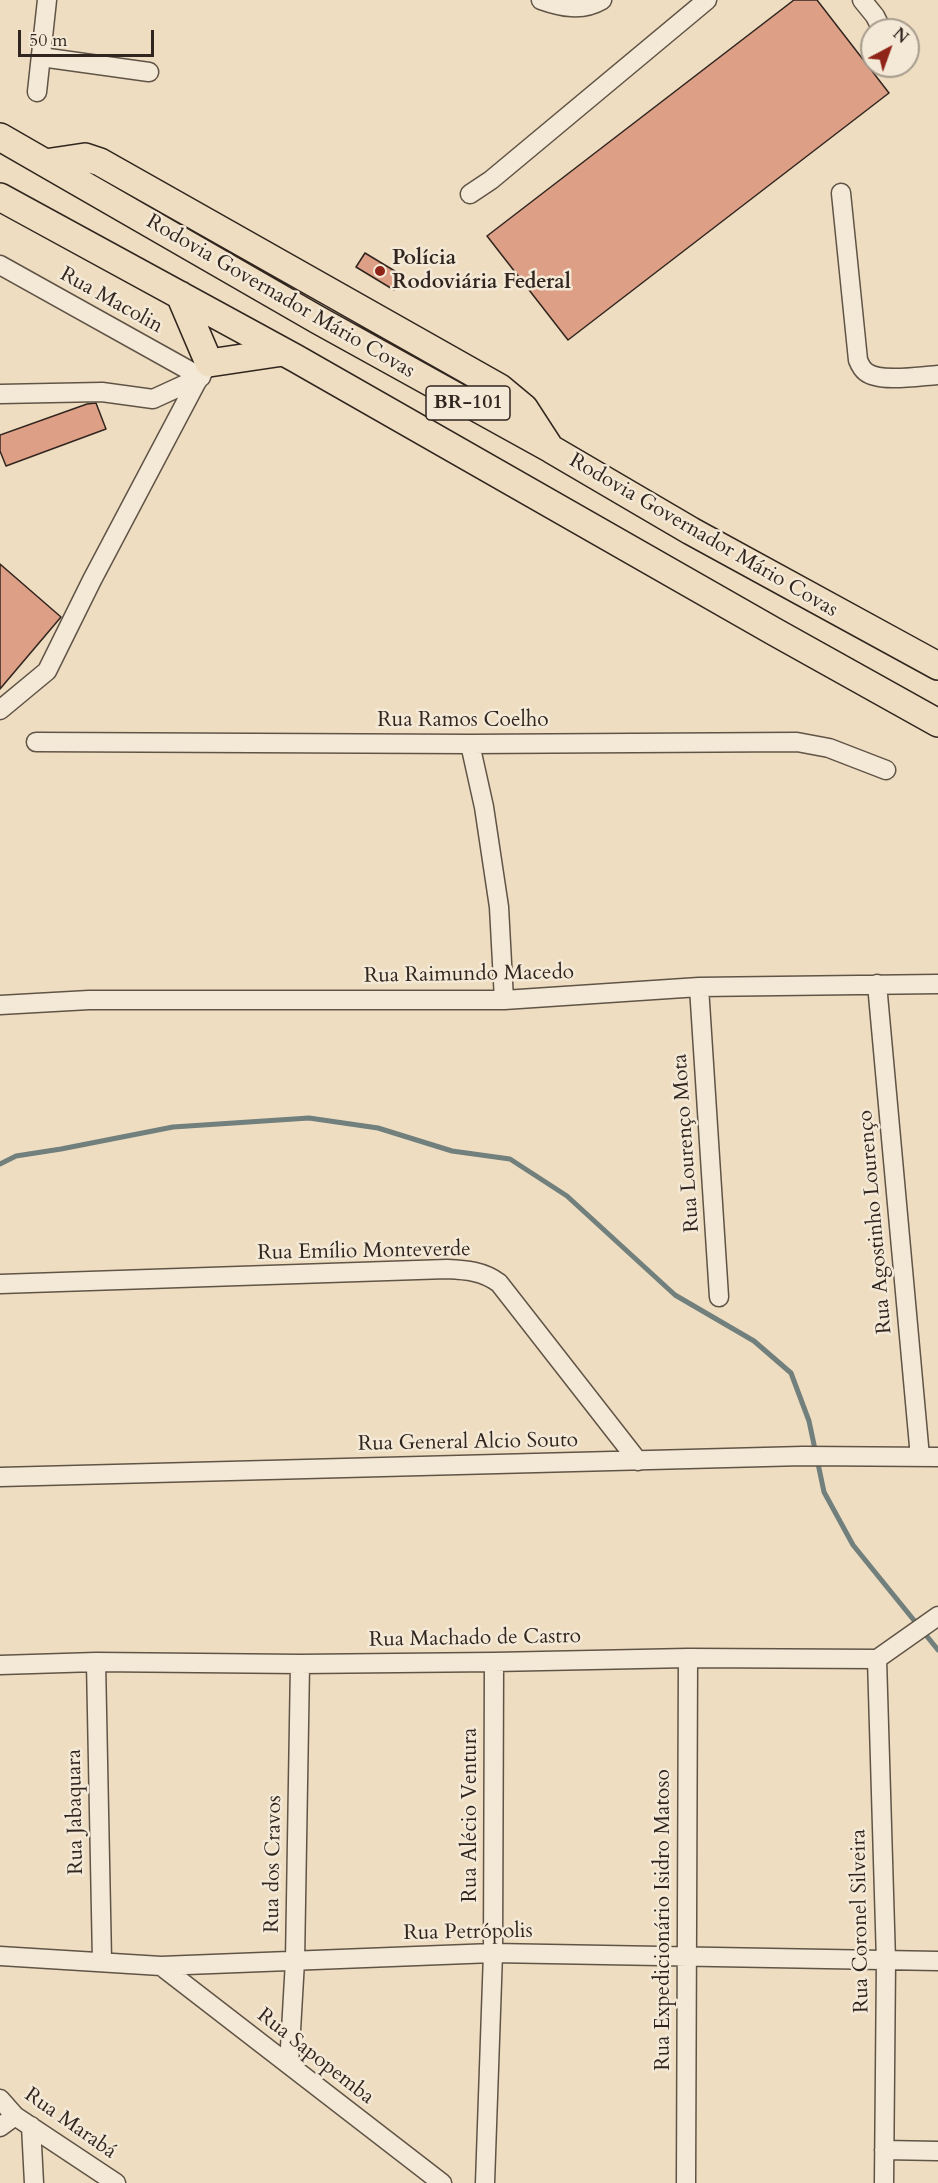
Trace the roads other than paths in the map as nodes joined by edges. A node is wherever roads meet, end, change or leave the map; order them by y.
1 (47, 0) edge
2 (541, 0) edge
3 (602, 0) edge
4 (707, 0) edge
5 (862, 0) edge
6 (876, 18) edge
7 (40, 57) junction
8 (149, 72) dead end
9 (37, 92) dead end
10 (0, 137) edge
11 (841, 193) dead end
12 (470, 194) dead end
13 (0, 197) edge
14 (0, 265) edge
15 (180, 295) junction
16 (283, 352) junction
17 (205, 370) junction
18 (938, 375) edge
19 (0, 394) edge
20 (938, 666) edge
21 (0, 710) edge
22 (938, 723) edge
23 (36, 742) dead end
24 (470, 744) junction
25 (886, 770) dead end
26 (877, 984) junction
27 (938, 984) edge
28 (699, 987) junction
29 (504, 1000) junction
30 (0, 1005) edge
31 (0, 1284) edge
32 (719, 1297) dead end
33 (929, 1457) edge
34 (638, 1461) junction
35 (0, 1476) edge
36 (929, 1626) edge
37 (688, 1658) junction
38 (877, 1659) junction
39 (96, 1662) junction
40 (494, 1662) junction
41 (300, 1664) junction
42 (0, 1665) edge
43 (493, 1953) junction
44 (0, 1956) edge
45 (686, 1957) junction
46 (102, 1961) junction
47 (295, 1961) junction
48 (886, 1961) junction
49 (938, 1961) edge
50 (161, 1966) junction
51 (289, 2065) junction
52 (0, 2099) edge
53 (7, 2121) edge
54 (31, 2126) junction
55 (884, 2151) junction
56 (938, 2151) edge
57 (34, 2183) edge
58 (116, 2183) edge
59 (442, 2183) edge
60 (485, 2183) edge
61 (686, 2183) edge
62 (884, 2183) edge

1 - 7 street
2 - 3 street
4 - 12 street
5 - 6 street
7 - 8 street
7 - 9 street
10 - 20 highway, Rodovia Governador Mário Covas / BR-101
11 - 18 street
13 - 15 highway, BR-101
14 - 17 street, Rua Macolin
15 - 16 highway, BR-101
15 - 17 highway
16 - 17 highway
16 - 22 highway, BR-101
17 - 19 street
17 - 21 street
23 - 24 street, Rua Ramos Coelho
24 - 25 street, Rua Ramos Coelho
24 - 29 street
26 - 27 street, Rua Raimundo Macedo
26 - 28 street, Rua Raimundo Macedo
26 - 33 street, Rua Agostinho Lourenço
28 - 29 street, Rua Raimundo Macedo
28 - 32 street, Rua Lourenço Mota
29 - 30 street, Rua Raimundo Macedo
31 - 34 street, Rua Emílio Monteverde
33 - 34 street, Rua General Alcio Souto
34 - 35 street, Rua General Alcio Souto
36 - 38 street
37 - 38 street, Rua Machado de Castro
37 - 40 street, Rua Machado de Castro
37 - 45 street, Rua Expedicionário Isidro Matoso
38 - 48 street, Rua Coronel Silveira
39 - 41 street, Rua Machado de Castro
39 - 42 street, Rua Machado de Castro
39 - 46 street, Rua Jabaquara
40 - 41 street, Rua Machado de Castro
40 - 43 street, Rua Alécio Ventura
41 - 47 street, Rua dos Cravos
43 - 45 street, Rua Petrópolis
43 - 47 street, Rua Petrópolis
43 - 60 street, Rua Alécio Ventura
44 - 46 street, Rua Petrópolis
45 - 48 street, Rua Petrópolis
45 - 61 street, Rua Expedicionário Isidro Matoso
46 - 50 street, Rua Petrópolis
47 - 50 street, Rua Petrópolis
47 - 51 street, Rua dos Cravos
48 - 49 street, Rua Petrópolis
48 - 55 street, Rua Coronel Silveira
50 - 51 street, Rua Sapopemba
51 - 59 street, Rua Sapopemba
52 - 53 street, Rua Marabá
53 - 54 street, Rua Marabá
54 - 57 street
54 - 58 street, Rua Marabá
55 - 56 street
55 - 62 street, Rua Coronel Silveira

